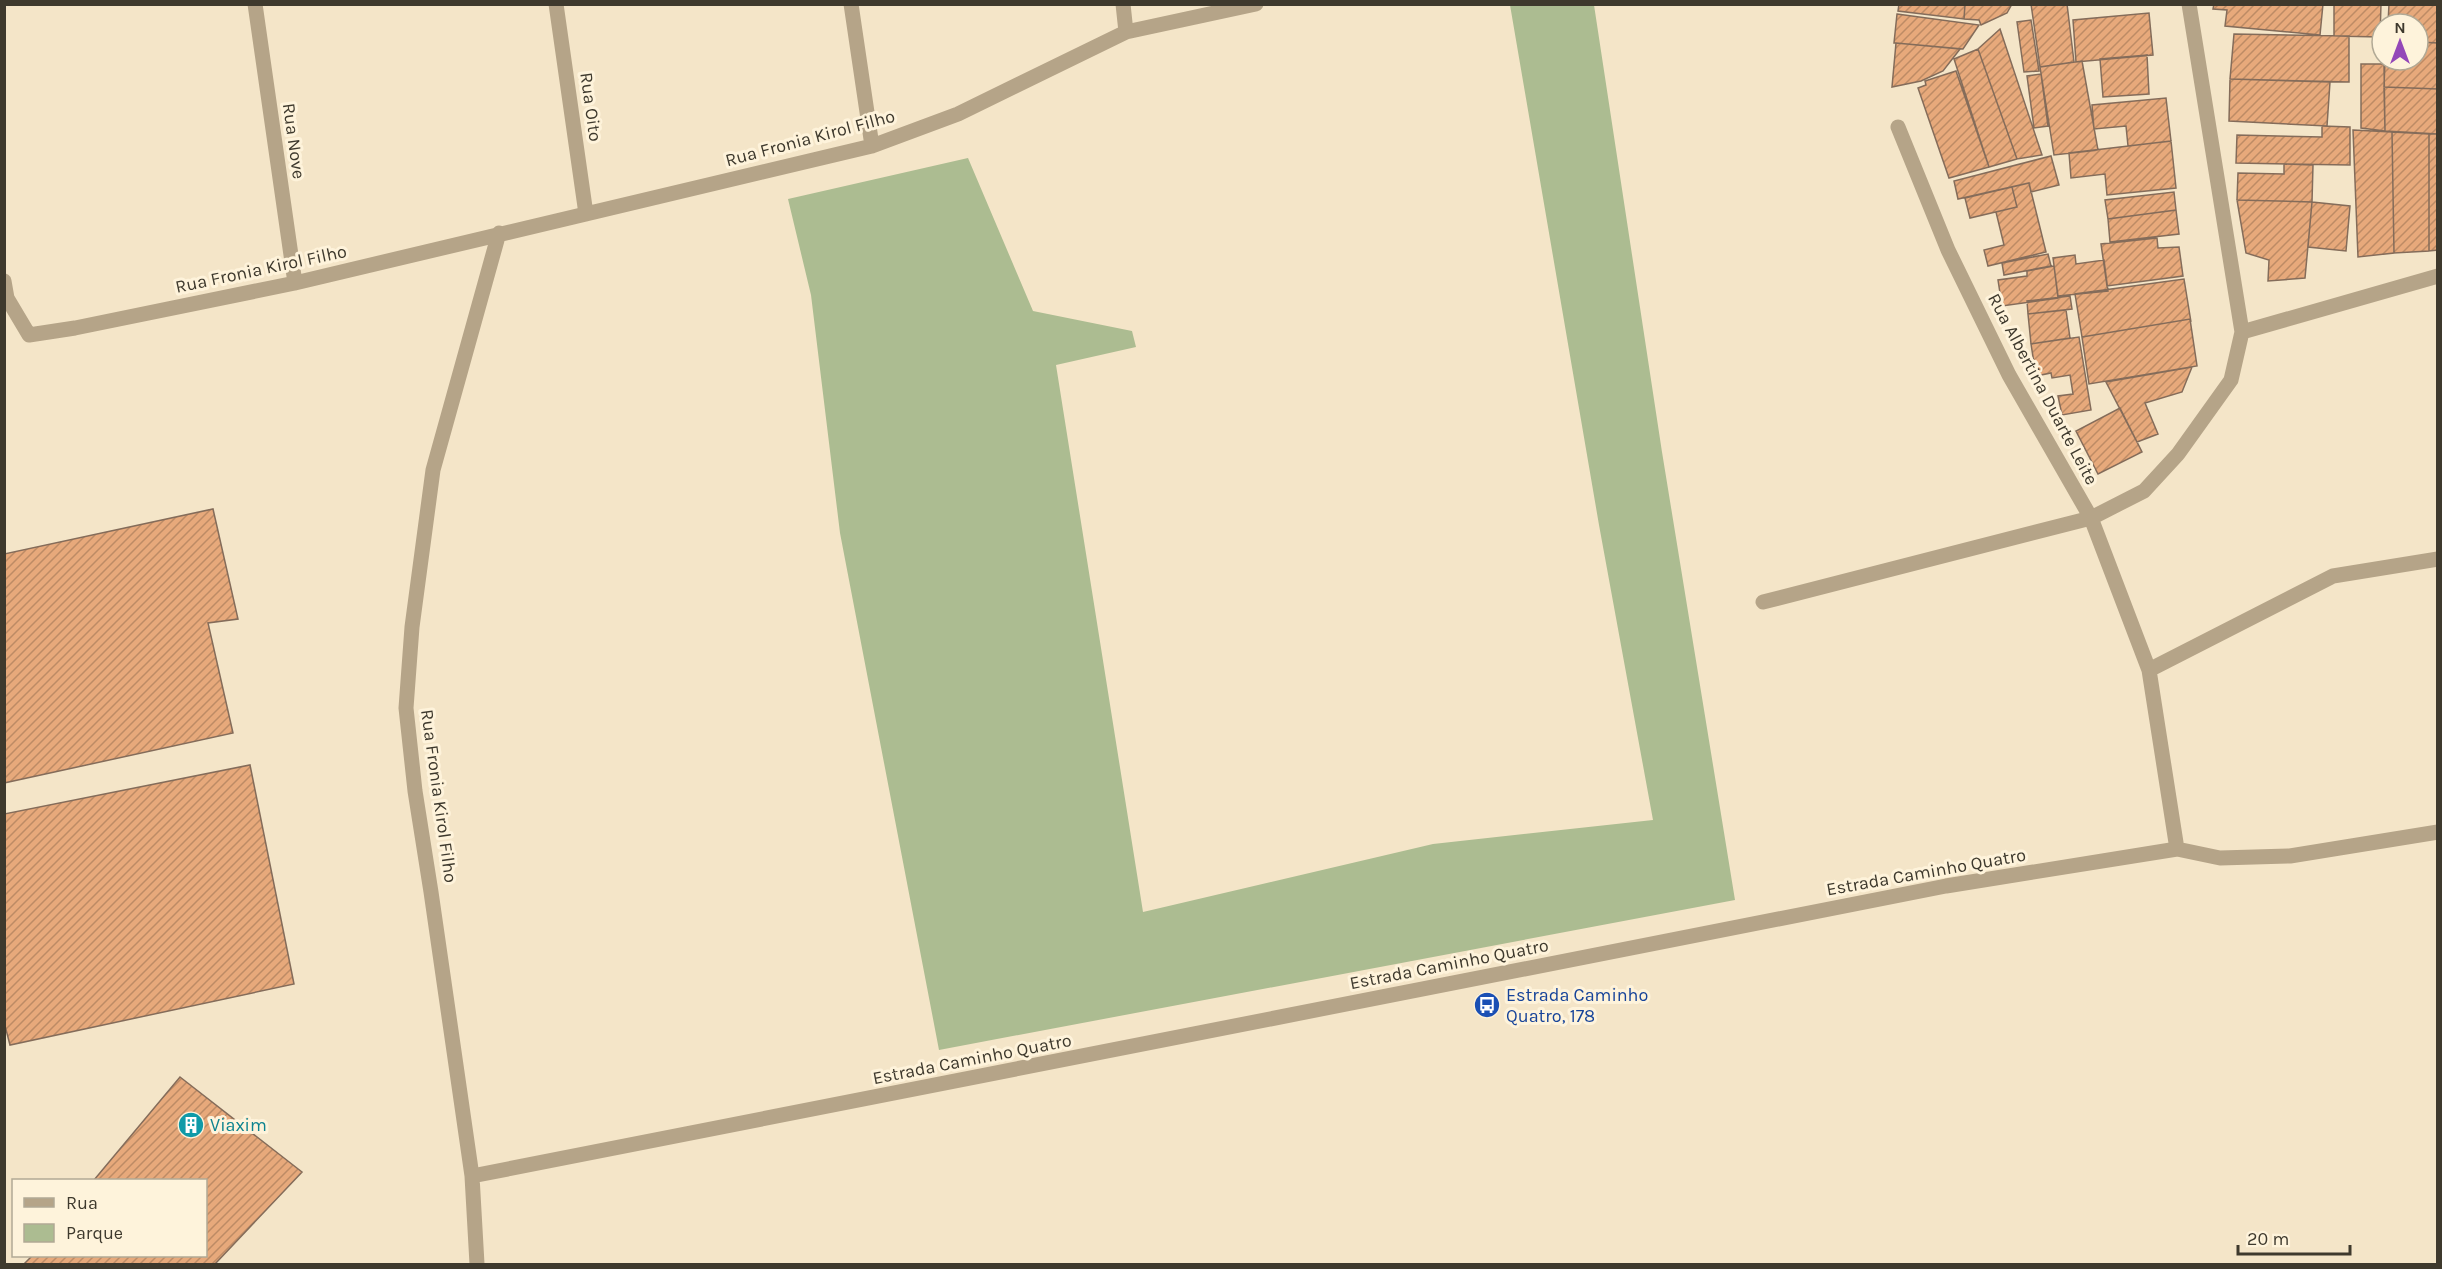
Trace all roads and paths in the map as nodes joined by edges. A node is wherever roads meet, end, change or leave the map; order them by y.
1 (255, 4) edge
2 (556, 4) edge
3 (851, 4) edge
4 (1123, 4) edge
5 (1256, 4) edge
6 (2189, 4) edge
7 (1126, 32) junction
8 (1898, 127) dead end
9 (872, 146) junction
10 (586, 214) junction
11 (499, 233) junction
12 (2438, 276) edge
13 (4, 281) edge
14 (295, 283) junction
15 (2242, 332) junction
16 (2091, 518) junction
17 (2438, 559) edge
18 (1763, 602) dead end
19 (2150, 670) junction
20 (2438, 832) edge
21 (2177, 849) junction
22 (472, 1176) junction
23 (477, 1264) edge

1 - 14 street, Rua Nove
2 - 10 street, Rua Oito
3 - 9 street
4 - 7 street
5 - 7 street, Rua Fronia Kirol Filho
6 - 15 street
7 - 9 street, Rua Fronia Kirol Filho
8 - 16 street, Rua Albertina Duarte Leite
9 - 10 street, Rua Fronia Kirol Filho
10 - 11 street, Rua Fronia Kirol Filho
11 - 14 street, Rua Fronia Kirol Filho
11 - 22 street, Rua Fronia Kirol Filho
12 - 15 street
13 - 14 street, Rua Fronia Kirol Filho
15 - 16 street
16 - 18 street
16 - 19 street, Rua Albertina Duarte Leite
17 - 19 street
19 - 21 street, Rua Albertina Duarte Leite
20 - 21 street, Estrada Caminho Quatro
21 - 22 street, Estrada Caminho Quatro
22 - 23 street, Rua Fronia Kirol Filho

